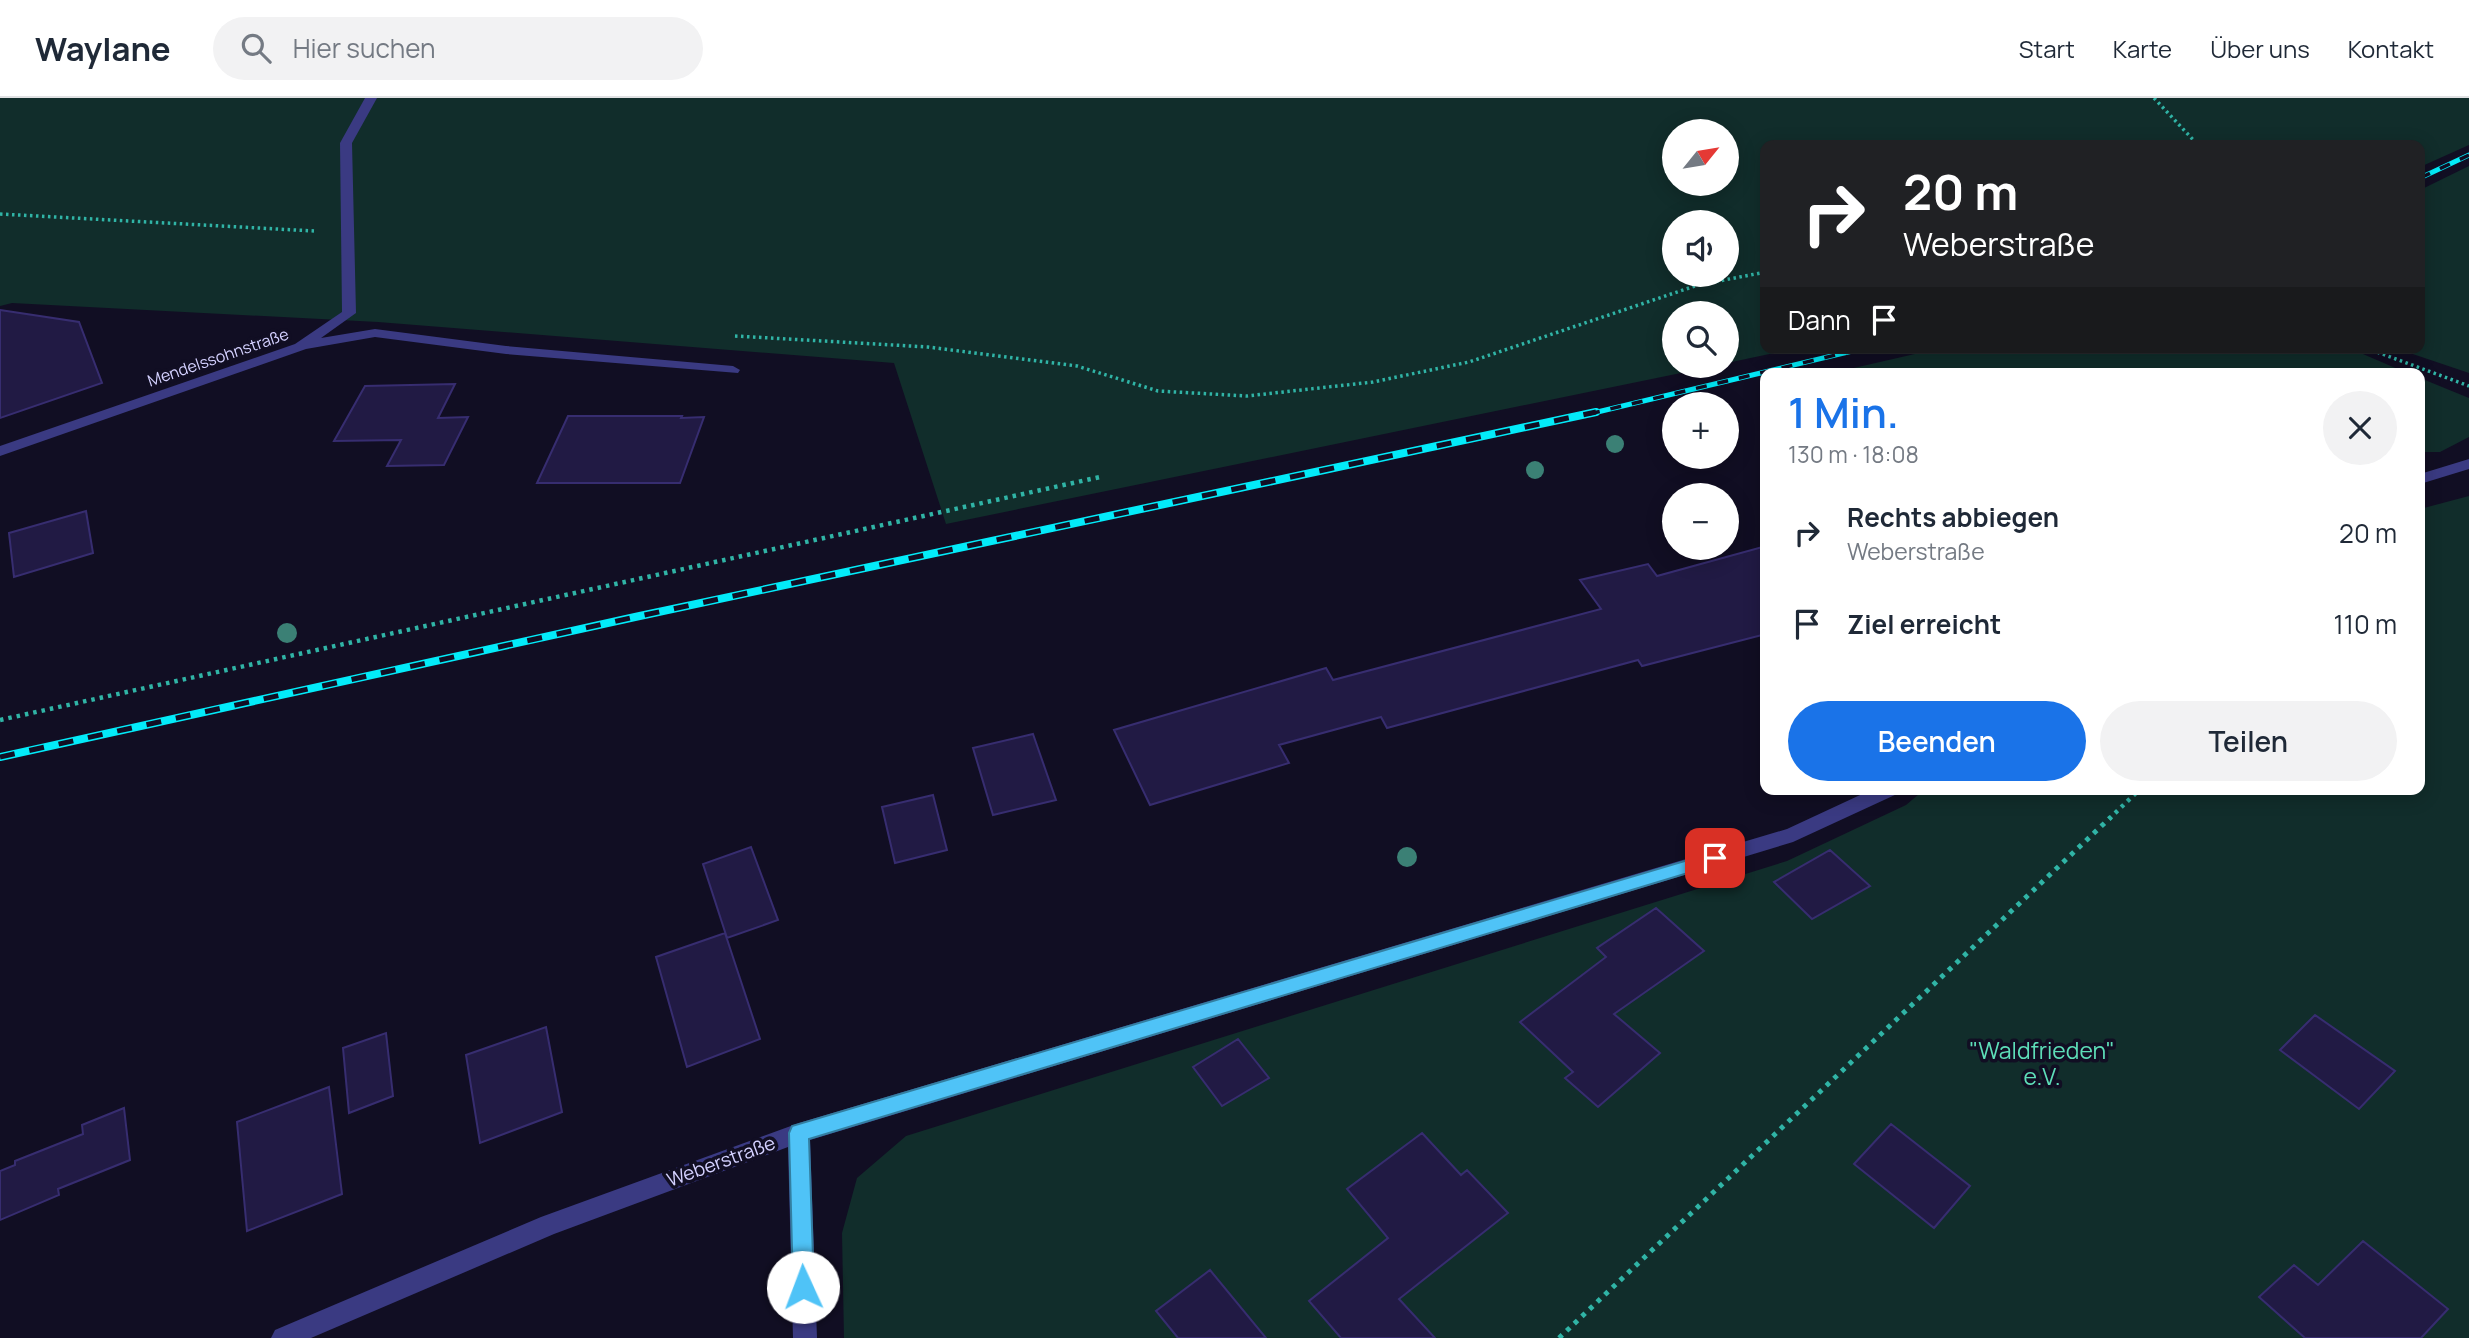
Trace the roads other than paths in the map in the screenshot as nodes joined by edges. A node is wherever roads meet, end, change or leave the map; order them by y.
1 (372, 98) edge
2 (349, 313) junction
3 (374, 333) junction
4 (300, 347) junction
5 (733, 370) dead end
6 (0, 451) edge
7 (2469, 464) edge
8 (2425, 478) edge
9 (1878, 795) edge
10 (799, 1133) junction
11 (283, 1338) edge
12 (805, 1338) edge

1 - 2 street
2 - 3 street
2 - 4 street, Mendelssohnstraße
3 - 4 street
3 - 5 street
4 - 6 street, Mendelssohnstraße
7 - 8 street
9 - 10 street, Weberstraße
10 - 11 street, Weberstraße
10 - 12 street

